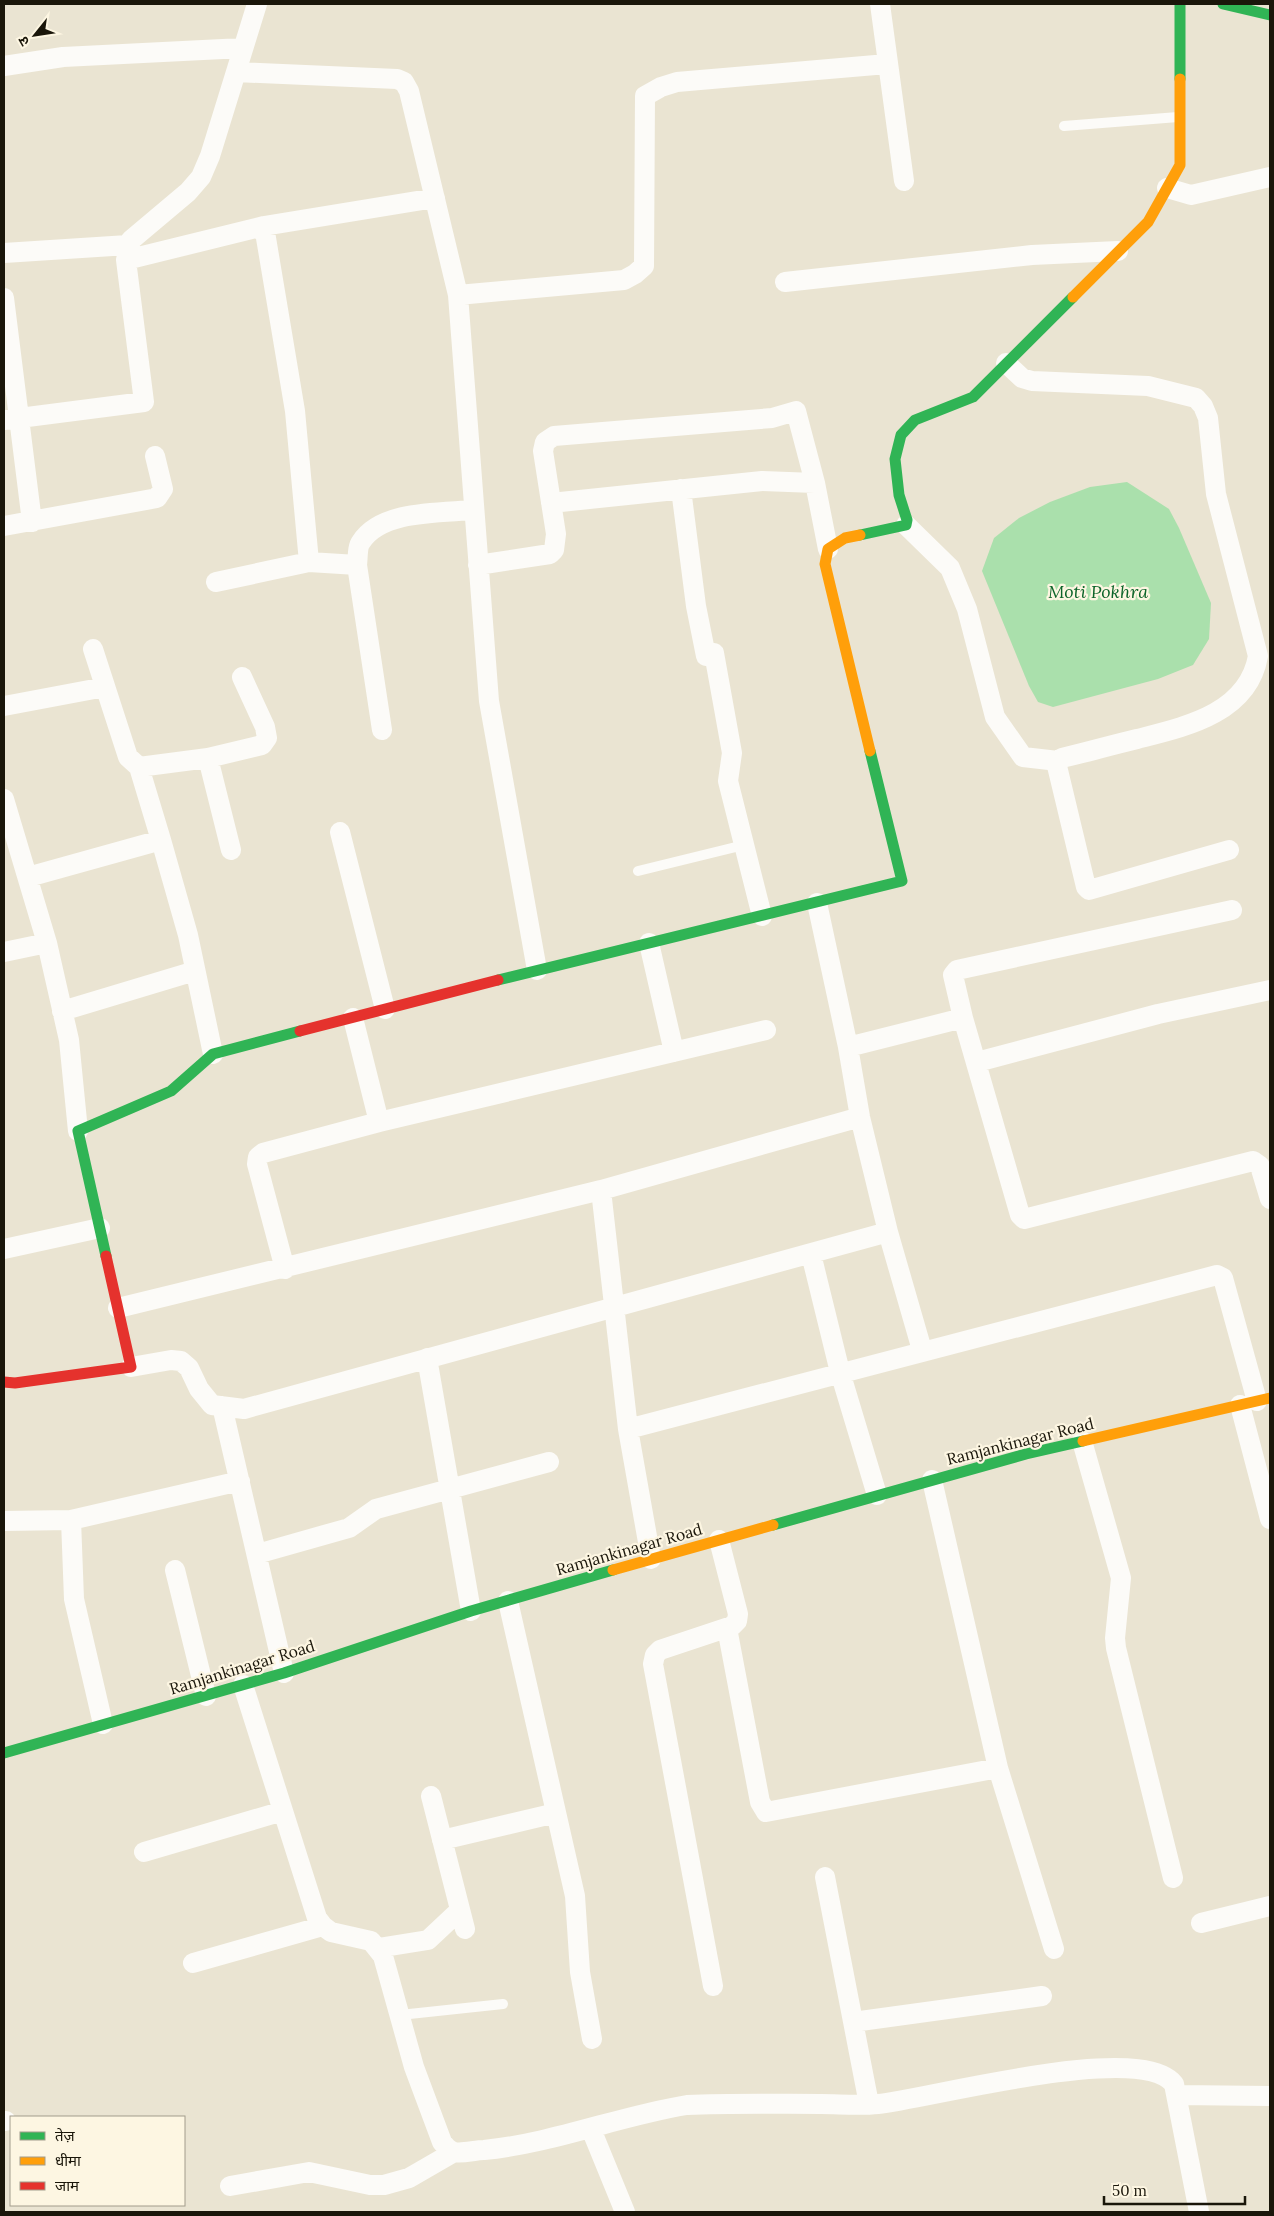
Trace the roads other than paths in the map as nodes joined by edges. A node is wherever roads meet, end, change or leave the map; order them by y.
1 (257, 4) edge
2 (880, 4) edge
3 (1180, 4) edge
4 (1223, 4) edge
5 (1270, 14) edge
6 (243, 48) junction
7 (887, 64) junction
8 (4, 66) edge
9 (236, 72) junction
10 (1180, 117) junction
11 (1064, 126) dead end
12 (1270, 177) edge
13 (904, 181) dead end
14 (1167, 188) junction
15 (435, 198) junction
16 (264, 226) junction
17 (1118, 251) junction
18 (127, 252) junction
19 (4, 253) edge
20 (785, 282) dead end
21 (458, 295) junction
22 (4, 298) edge
23 (1006, 363) junction
24 (11, 419) edge
25 (155, 456) dead end
26 (815, 483) junction
27 (681, 489) junction
28 (551, 503) junction
29 (474, 510) junction
30 (32, 522) junction
31 (906, 525) junction
32 (4, 526) edge
33 (828, 549) junction
34 (309, 562) junction
35 (357, 565) junction
36 (478, 565) junction
37 (216, 582) dead end
38 (93, 649) dead end
39 (242, 677) dead end
40 (106, 686) junction
41 (4, 706) edge
42 (382, 730) dead end
43 (208, 758) junction
44 (1058, 761) junction
45 (139, 766) junction
46 (4, 799) edge
47 (340, 832) dead end
48 (161, 840) junction
49 (744, 845) junction
50 (231, 850) dead end
51 (1229, 850) dead end
52 (638, 871) dead end
53 (28, 877) junction
54 (817, 903) junction
55 (1232, 910) dead end
56 (762, 916) junction
57 (47, 943) junction
58 (650, 943) junction
59 (4, 952) edge
60 (537, 970) junction
61 (195, 971) junction
62 (1270, 990) edge
63 (385, 1009) junction
64 (62, 1011) junction
65 (353, 1018) junction
66 (963, 1018) junction
67 (766, 1030) dead end
68 (848, 1047) junction
69 (674, 1052) junction
70 (213, 1054) junction
71 (977, 1062) junction
72 (860, 1117) junction
73 (378, 1122) junction
74 (78, 1131) junction
75 (600, 1190) junction
76 (1270, 1199) edge
77 (100, 1228) junction
78 (888, 1232) junction
79 (4, 1249) edge
80 (811, 1254) junction
81 (285, 1268) junction
82 (616, 1307) junction
83 (118, 1308) junction
84 (922, 1350) junction
85 (427, 1358) junction
86 (132, 1367) junction
87 (840, 1372) junction
88 (4, 1382) edge
89 (1256, 1401) edge
90 (222, 1406) junction
91 (628, 1429) junction
92 (1082, 1441) junction
93 (549, 1462) dead end
94 (932, 1480) junction
95 (240, 1481) junction
96 (450, 1490) junction
97 (877, 1495) junction
98 (1270, 1519) edge
99 (71, 1520) junction
100 (4, 1521) edge
101 (719, 1540) junction
102 (257, 1554) junction
103 (651, 1559) junction
104 (176, 1570) dead end
105 (508, 1601) junction
106 (471, 1611) junction
107 (727, 1628) junction
108 (284, 1674) junction
109 (243, 1685) junction
110 (206, 1696) junction
111 (103, 1724) junction
112 (4, 1753) edge
113 (998, 1768) junction
114 (431, 1796) dead end
115 (283, 1811) junction
116 (556, 1813) junction
117 (442, 1840) junction
118 (144, 1852) dead end
119 (825, 1877) dead end
120 (1173, 1878) dead end
121 (1270, 1906) edge
122 (1201, 1923) dead end
123 (323, 1926) junction
124 (378, 1948) junction
125 (1054, 1949) dead end
126 (193, 1963) dead end
127 (713, 1986) dead end
128 (1042, 1996) dead end
129 (503, 2004) dead end
130 (400, 2016) junction
131 (853, 2022) junction
132 (592, 2039) dead end
133 (1177, 2095) junction
134 (1270, 2096) edge
135 (869, 2104) junction
136 (590, 2129) junction
137 (454, 2152) junction
138 (230, 2186) dead end
139 (624, 2212) edge
140 (1199, 2212) edge

1 - 6 street
2 - 7 street
3 - 10 street
4 - 5 street
6 - 8 street
6 - 9 street
7 - 13 street
7 - 21 street
9 - 15 street
9 - 18 street
10 - 11 lane
10 - 14 street
12 - 14 street
14 - 17 street
15 - 16 street
15 - 21 street
16 - 18 street
16 - 34 street
17 - 20 street
17 - 23 street
18 - 19 street
18 - 24 street
21 - 29 street
22 - 24 street
23 - 31 street
23 - 44 street
24 - 30 street
25 - 30 street
26 - 27 street
26 - 28 street
26 - 33 street
27 - 28 street
27 - 49 street
28 - 36 street
29 - 35 street
29 - 36 street
30 - 32 street
31 - 33 street
31 - 44 street
33 - 54 street
34 - 35 street
34 - 37 street
35 - 42 street
36 - 60 street
38 - 40 street
39 - 43 street
40 - 41 street
40 - 45 street
43 - 45 street
43 - 50 street
44 - 51 street
45 - 48 street
46 - 53 street
47 - 63 street
48 - 53 street
48 - 61 street
49 - 52 lane
49 - 56 street
53 - 57 street
54 - 56 street
54 - 68 street
55 - 66 street
56 - 58 street
57 - 59 street
57 - 64 street
58 - 60 street
58 - 69 street
60 - 63 street
61 - 64 street
61 - 70 street
62 - 71 street
63 - 65 street
64 - 74 street
65 - 70 street
65 - 73 street
66 - 68 street
66 - 71 street
67 - 69 street
68 - 72 street
69 - 73 street
70 - 74 street
71 - 76 street
72 - 75 street
72 - 78 street
73 - 81 street
74 - 77 street
75 - 81 street
75 - 82 street
77 - 79 street
77 - 83 street
78 - 80 street
78 - 84 street
80 - 82 street
80 - 87 street
81 - 83 street
82 - 85 street
82 - 91 street
83 - 86 street
84 - 87 street
84 - 89 street
85 - 90 street
85 - 96 street
86 - 88 street
86 - 90 street
87 - 91 street
87 - 97 street
89 - 92 street, Ramjankinagar Road
89 - 98 street
90 - 95 street
91 - 103 street
92 - 94 street, Ramjankinagar Road
92 - 120 street
93 - 96 street
94 - 97 street, Ramjankinagar Road
94 - 113 street
95 - 99 street
95 - 102 street
96 - 102 street
96 - 106 street
97 - 101 street, Ramjankinagar Road
99 - 100 street
99 - 111 street
101 - 103 street, Ramjankinagar Road
101 - 107 street
102 - 108 street
103 - 105 street, Ramjankinagar Road
104 - 110 street
105 - 106 street, Ramjankinagar Road
105 - 116 street
106 - 108 street, Ramjankinagar Road
107 - 113 street
107 - 127 street
108 - 109 street, Ramjankinagar Road
109 - 110 street, Ramjankinagar Road
109 - 115 street
110 - 111 street, Ramjankinagar Road
111 - 112 street, Ramjankinagar Road
113 - 125 street
114 - 117 street
115 - 118 street
115 - 123 street
116 - 117 street
116 - 132 street
117 - 124 street
119 - 131 street
121 - 122 street
123 - 124 street
123 - 126 street
124 - 130 street
128 - 131 street
129 - 130 lane
130 - 137 street
131 - 135 street
133 - 134 street
133 - 135 street
133 - 140 street
135 - 136 street
136 - 137 street
136 - 139 street
137 - 138 street

